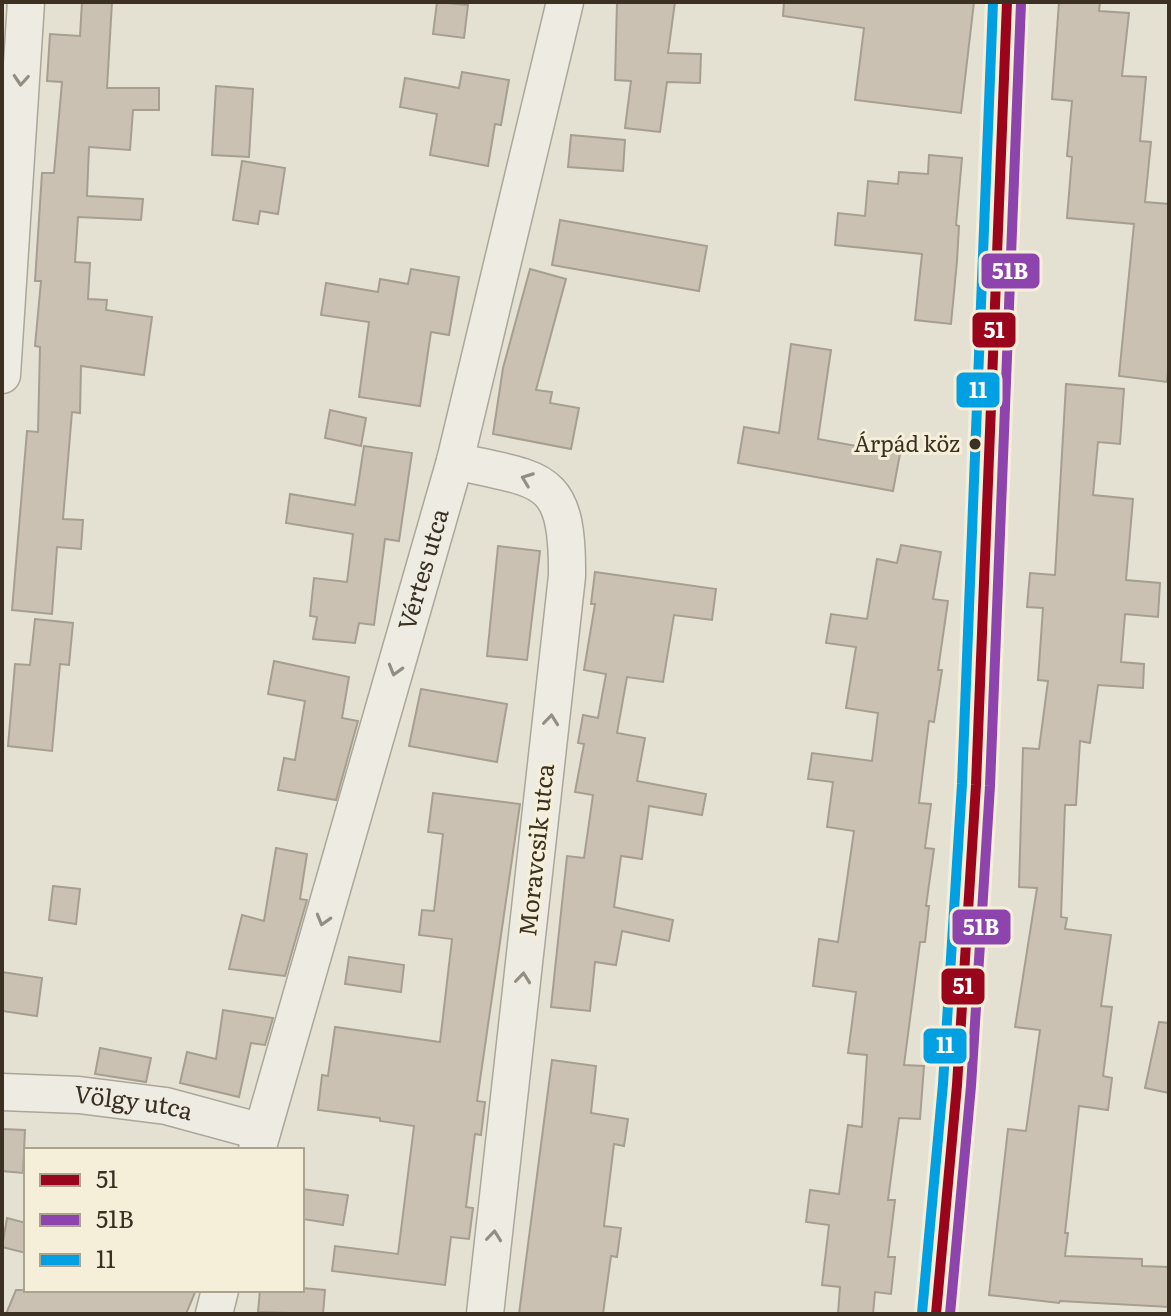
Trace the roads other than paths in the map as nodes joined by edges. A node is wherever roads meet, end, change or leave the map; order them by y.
1 (26, 2) edge
2 (565, 2) edge
3 (1007, 2) edge
4 (2, 375) edge
5 (455, 461) junction
6 (2, 1092) edge
7 (260, 1141) edge
8 (220, 1292) edge
9 (214, 1314) edge
10 (485, 1314) edge
11 (936, 1314) edge

1 -> 4 street
2 - 5 street, Vértes utca
3 - 11 street
5 -> 7 street, Vértes utca
10 -> 5 street, Moravcsik utca
6 - 7 street, Völgy utca
8 - 9 street

